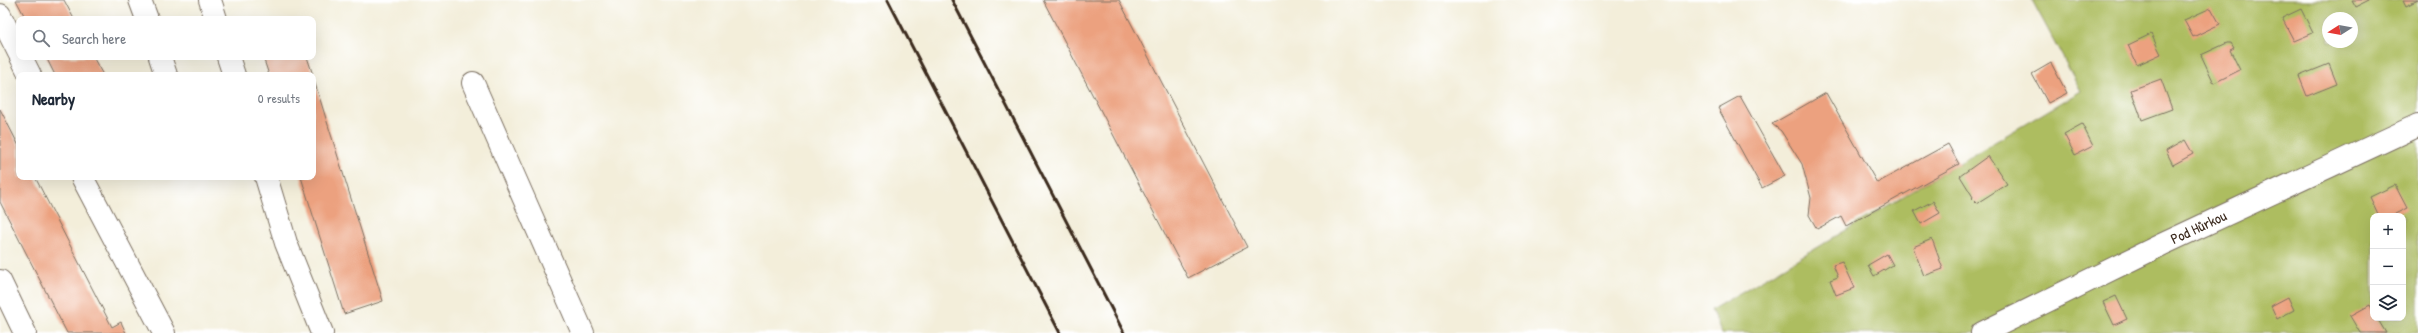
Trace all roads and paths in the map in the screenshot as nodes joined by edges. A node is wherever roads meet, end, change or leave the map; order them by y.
1 (140, 0) edge
2 (210, 0) edge
3 (0, 15) edge
4 (146, 16) edge
5 (215, 16) edge
6 (16, 47) edge
7 (22, 60) edge
8 (161, 60) edge
9 (229, 60) edge
10 (28, 72) edge
11 (165, 72) edge
12 (233, 72) edge
13 (473, 83) dead end
14 (2418, 125) edge
15 (86, 180) edge
16 (267, 180) edge
17 (0, 281) edge
18 (25, 333) edge
19 (164, 333) edge
20 (322, 333) edge
21 (583, 333) edge
22 (1982, 333) edge

1 - 4 lane
2 - 5 lane
3 - 6 lane
7 - 10 lane
8 - 11 lane
9 - 12 lane
13 - 21 lane
14 - 22 lane, Pod Hůrkou
15 - 19 lane
16 - 20 lane
17 - 18 lane

